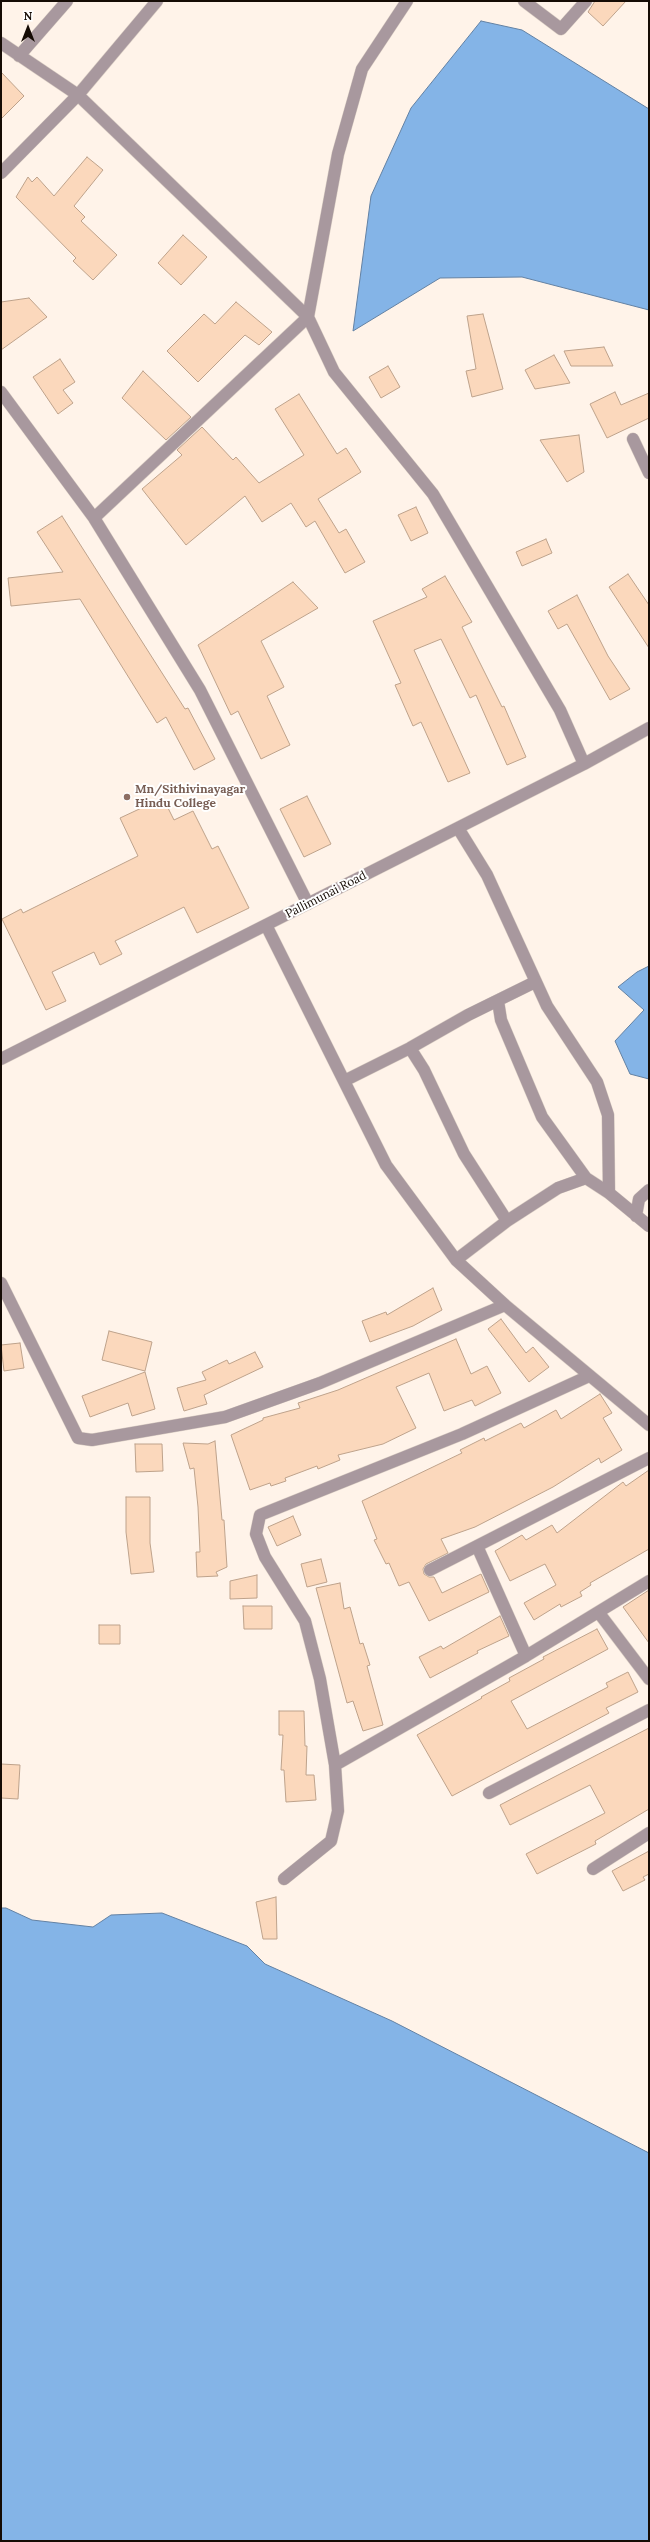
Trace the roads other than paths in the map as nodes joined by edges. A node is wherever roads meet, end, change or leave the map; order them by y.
1 (67, 1) edge
2 (157, 1) edge
3 (407, 1) edge
4 (524, 1) edge
5 (586, 1) edge
6 (1, 43) edge
7 (19, 56) junction
8 (78, 95) junction
9 (1, 173) edge
10 (308, 317) junction
11 (1, 392) edge
12 (633, 439) dead end
13 (649, 473) edge
14 (94, 518) junction
15 (649, 728) edge
16 (584, 764) junction
17 (458, 828) junction
18 (308, 904) junction
19 (266, 925) junction
20 (535, 982) junction
21 (498, 1001) junction
22 (410, 1048) junction
23 (1, 1059) edge
24 (344, 1081) junction
25 (586, 1178) junction
26 (649, 1190) edge
27 (609, 1193) junction
28 (636, 1216) junction
29 (507, 1221) junction
30 (649, 1226) edge
31 (456, 1260) junction
32 (1, 1283) edge
33 (505, 1305) junction
34 (589, 1376) junction
35 (649, 1425) edge
36 (649, 1458) edge
37 (477, 1546) junction
38 (430, 1570) dead end
39 (649, 1581) edge
40 (599, 1613) junction
41 (526, 1656) junction
42 (649, 1678) edge
43 (649, 1710) edge
44 (335, 1764) junction
45 (489, 1793) dead end
46 (649, 1832) edge
47 (593, 1869) dead end
48 (284, 1879) dead end

1 - 7 street
2 - 8 street
3 - 10 street
4 - 5 street
6 - 7 street
7 - 8 street
8 - 9 street
8 - 10 street
10 - 14 street
10 - 16 street
11 - 14 street
12 - 13 street
14 - 18 street
15 - 16 street, Pallimunai Road
16 - 17 street, Pallimunai Road
17 - 18 street, Pallimunai Road
17 - 20 street
18 - 19 street, Pallimunai Road
19 - 23 street, Pallimunai Road
19 - 24 street
20 - 21 street
20 - 27 street
21 - 22 street
21 - 25 street
22 - 24 street
22 - 29 street
24 - 31 street
25 - 27 street
25 - 29 street
26 - 28 street
27 - 28 street
28 - 30 street
29 - 31 street
31 - 33 street
32 - 33 street
33 - 34 street
34 - 35 street
34 - 44 street
36 - 37 street
37 - 38 street
37 - 41 street
39 - 40 street
40 - 41 street
40 - 42 street
41 - 44 street
43 - 45 street
44 - 48 street
46 - 47 street

